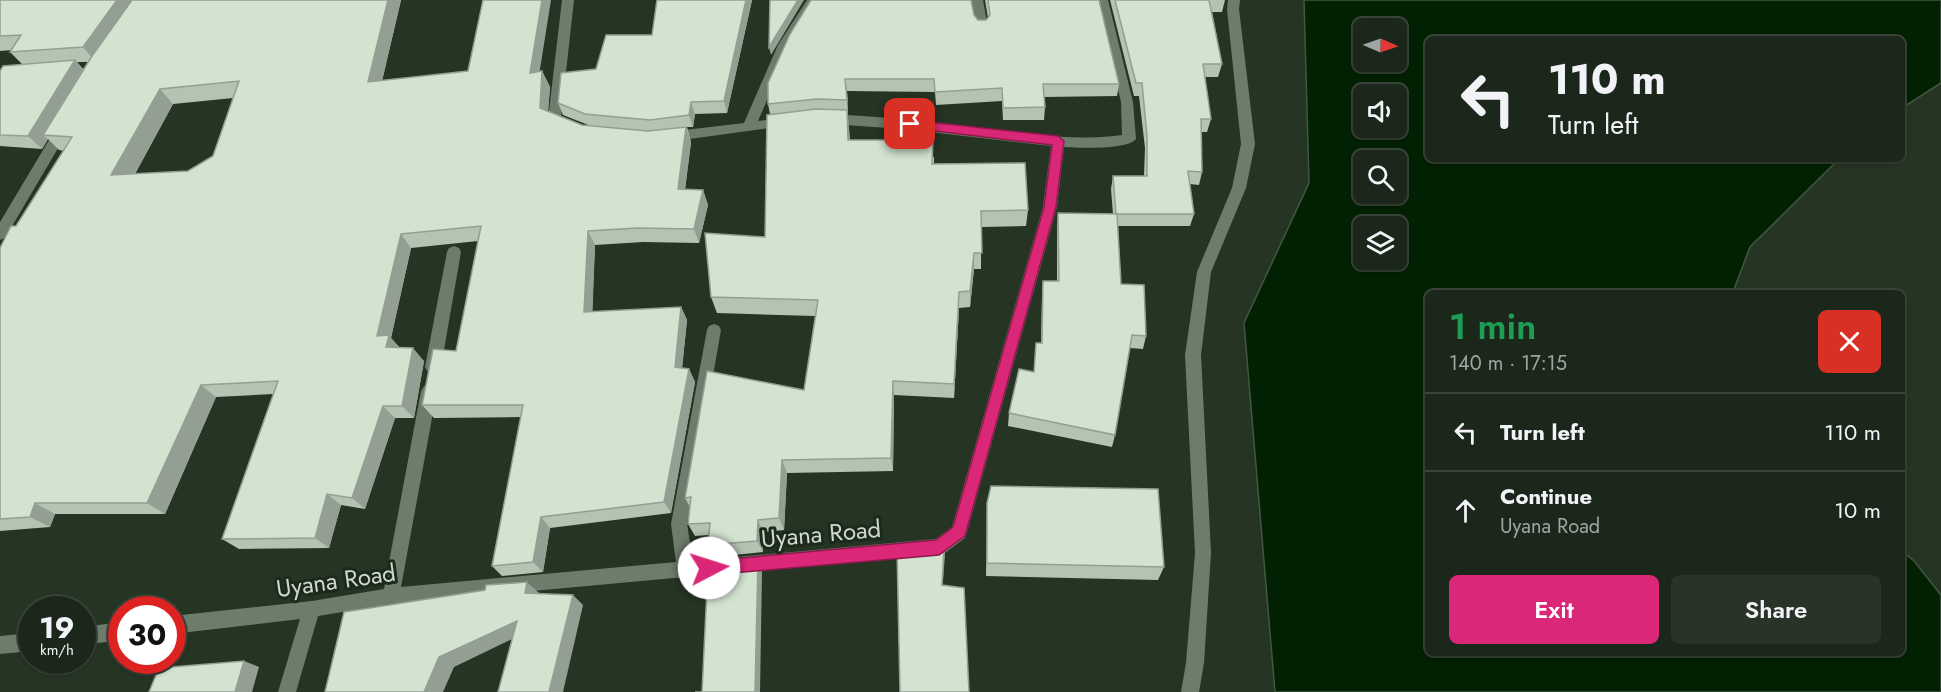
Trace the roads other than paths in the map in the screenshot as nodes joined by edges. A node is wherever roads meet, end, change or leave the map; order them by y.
1 (568, 0) edge
2 (813, 0) edge
3 (977, 0) edge
4 (1102, 0) edge
5 (1234, 0) edge
6 (982, 28) edge
7 (70, 116) edge
8 (819, 119) edge
9 (795, 121) edge
10 (749, 126) junction
11 (580, 129) edge
12 (654, 139) edge
13 (1058, 141) junction
14 (0, 234) edge
15 (454, 252) dead end
16 (714, 330) dead end
17 (686, 570) junction
18 (391, 596) junction
19 (312, 609) junction
20 (186, 623) edge
21 (18, 643) edge
22 (0, 645) edge
23 (287, 692) edge
24 (1190, 692) edge

1 - 11 street
2 - 10 street
3 - 6 street
4 - 13 street
5 - 24 street
7 - 14 street
8 - 13 street
9 - 10 street
10 - 12 street
13 - 17 street, Uyana Road
15 - 18 street
16 - 17 street
17 - 18 street, Uyana Road
18 - 19 street, Uyana Road
19 - 20 street, Uyana Road
19 - 23 street
21 - 22 street

